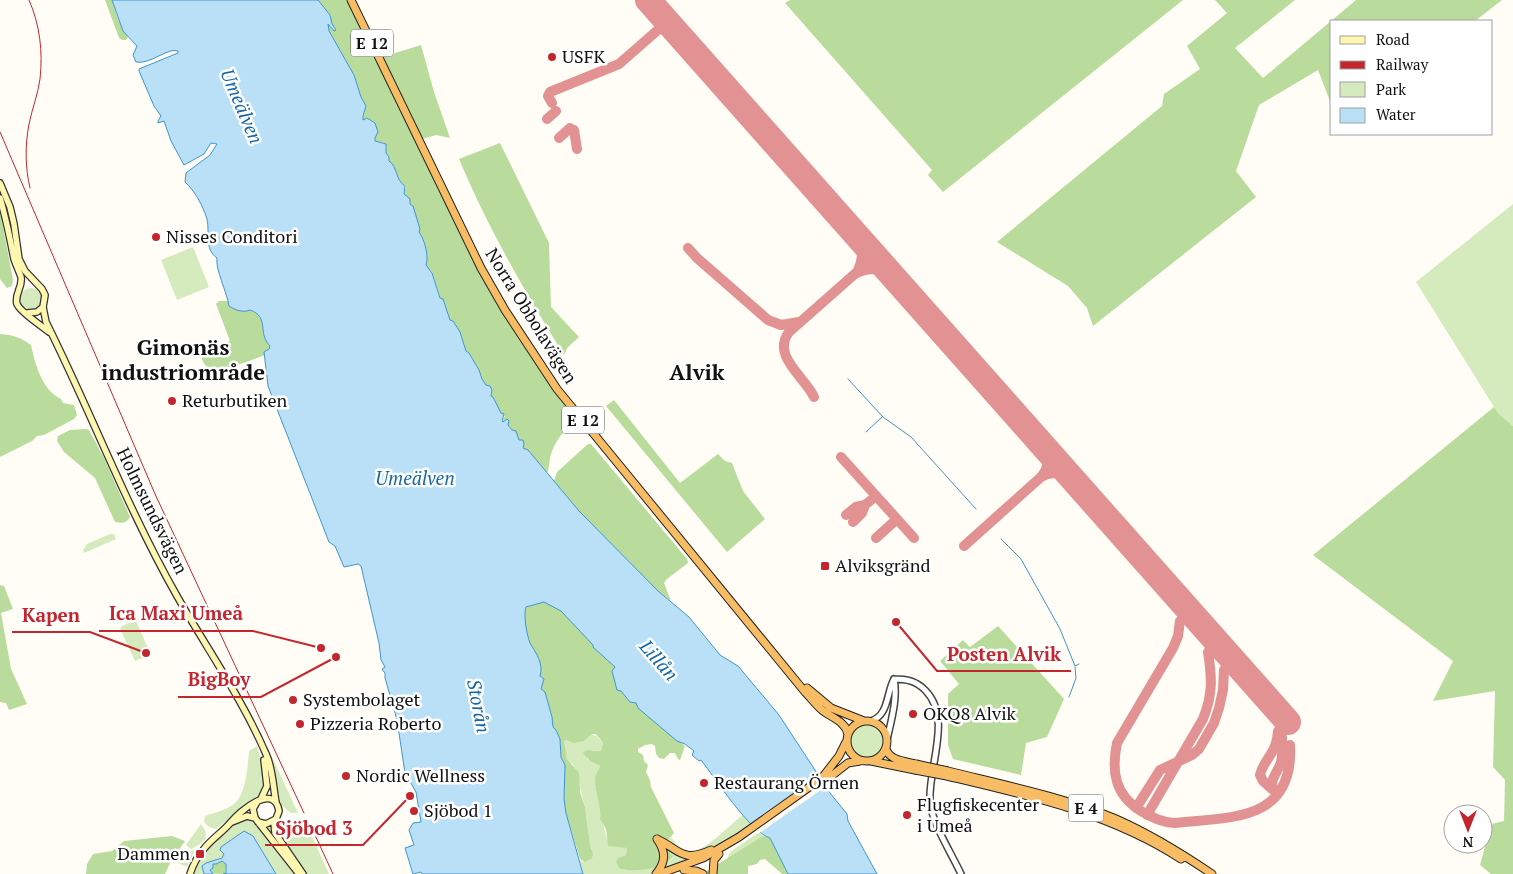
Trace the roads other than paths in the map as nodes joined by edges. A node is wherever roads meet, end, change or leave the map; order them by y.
1 (351, 0) edge
2 (0, 183) edge
3 (0, 198) edge
4 (37, 285) junction
5 (20, 288) junction
6 (43, 307) junction
7 (26, 312) junction
8 (52, 335) junction
9 (894, 679) junction
10 (799, 683) junction
11 (868, 721) junction
12 (848, 734) junction
13 (887, 740) junction
14 (846, 742) junction
15 (262, 748) junction
16 (886, 749) junction
17 (860, 760) junction
18 (871, 761) junction
19 (915, 767) junction
20 (830, 773) junction
21 (948, 774) junction
22 (259, 801) junction
23 (276, 802) junction
24 (257, 820) junction
25 (232, 822) junction
26 (274, 822) junction
27 (738, 840) junction
28 (719, 854) junction
29 (684, 870) junction
30 (190, 874) edge
31 (299, 874) edge
32 (303, 874) edge
33 (657, 874) edge
34 (672, 874) edge
35 (703, 874) edge
36 (714, 874) edge
37 (962, 874) edge
38 (1203, 874) edge
39 (1212, 874) edge

1 - 10 highway, Norra Obbolavägen / E 12
2 - 4 main road, Holmsundsvägen
3 - 5 main road, Holmsundsvägen
4 - 5 main road
4 - 6 main road, Holmsundsvägen
5 - 7 main road, Holmsundsvägen
6 - 7 main road
6 - 8 main road, Holmsundsvägen
7 - 8 main road, Holmsundsvägen
8 - 15 main road, Holmsundsvägen
9 - 11 street
9 - 13 street
9 - 37 street
10 - 11 highway, Norra Obbolavägen / E 12
10 - 12 highway, Norra Obbolavägen / E 12
11 - 12 highway
11 - 13 highway
12 - 14 highway
13 - 16 highway
14 - 17 highway
14 - 20 highway
15 - 22 main road, Holmsundsvägen
15 - 23 main road, Holmsundsvägen
16 - 18 highway
16 - 19 highway, E 4
17 - 18 highway, E 4
17 - 20 highway
18 - 19 highway, E 4
19 - 21 highway, E 4, bridge
20 - 27 highway
21 - 38 highway, E 4
21 - 39 highway, E 4
22 - 23 main road
22 - 24 main road
22 - 25 main road
23 - 26 main road
24 - 25 main road
24 - 26 main road
24 - 31 main road
25 - 30 main road
26 - 32 main road
27 - 28 highway
27 - 33 highway
27 - 33 highway
28 - 29 highway
28 - 36 highway
29 - 34 highway
29 - 35 highway

